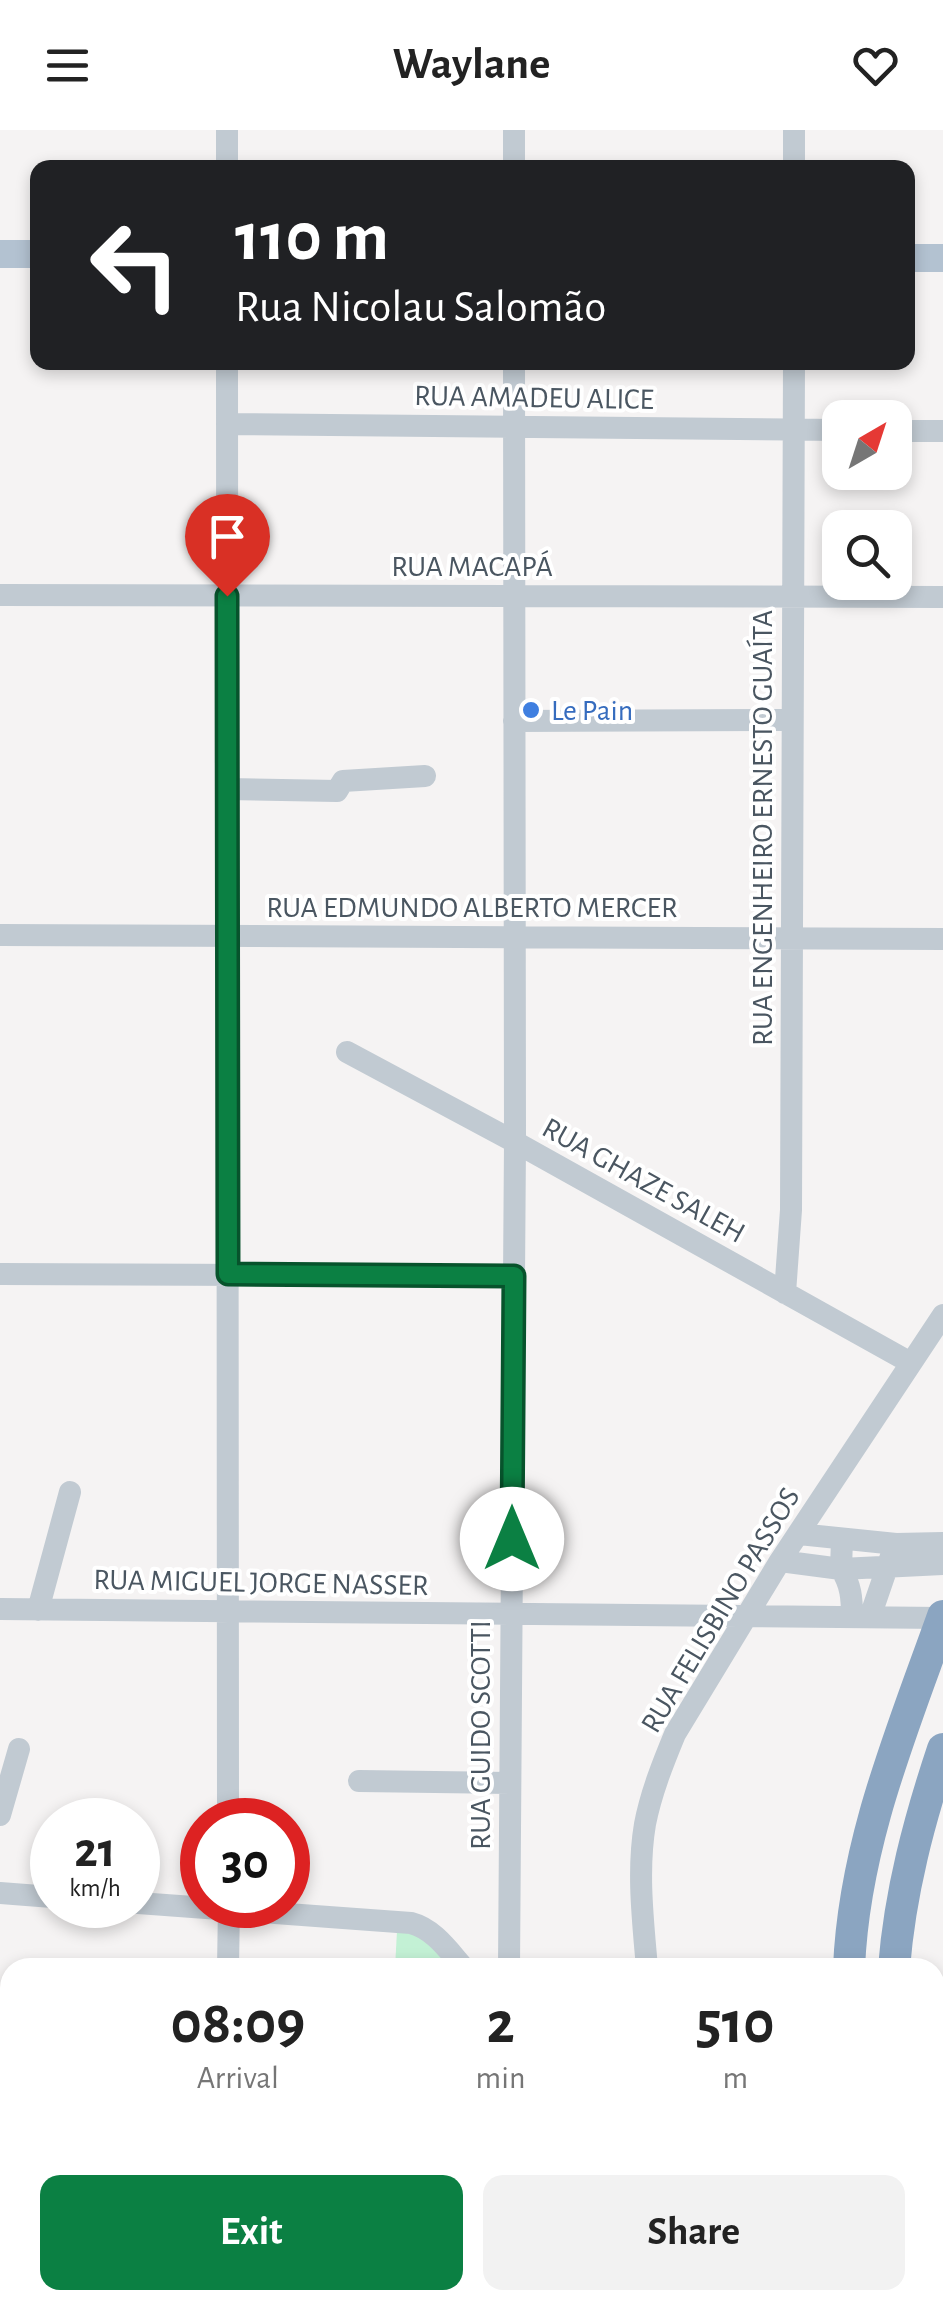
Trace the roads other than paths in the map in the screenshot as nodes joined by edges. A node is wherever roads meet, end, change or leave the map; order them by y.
1 (227, 130) edge
2 (514, 130) edge
3 (794, 130) edge
4 (227, 160) edge
5 (514, 160) edge
6 (794, 160) edge
7 (0, 254) edge
8 (30, 254) edge
9 (915, 258) edge
10 (943, 258) edge
11 (227, 370) edge
12 (514, 370) edge
13 (794, 370) edge
14 (227, 424) junction
15 (514, 427) junction
16 (793, 430) junction
17 (822, 430) edge
18 (912, 431) edge
19 (943, 431) edge
20 (0, 596) edge
21 (227, 596) junction
22 (514, 596) junction
23 (793, 597) junction
24 (943, 598) edge
25 (792, 720) junction
26 (514, 721) junction
27 (425, 776) dead end
28 (227, 789) junction
29 (0, 935) edge
30 (228, 936) junction
31 (514, 937) junction
32 (792, 938) junction
33 (943, 939) edge
34 (347, 1052) dead end
35 (514, 1142) junction
36 (0, 1274) edge
37 (228, 1274) junction
38 (514, 1276) junction
39 (786, 1293) junction
40 (943, 1314) edge
41 (911, 1362) junction
42 (70, 1492) dead end
43 (798, 1534) junction
44 (842, 1538) junction
45 (943, 1543) edge
46 (896, 1544) junction
47 (780, 1562) junction
48 (943, 1564) edge
49 (885, 1568) junction
50 (841, 1569) junction
51 (0, 1609) edge
52 (38, 1610) junction
53 (228, 1612) junction
54 (511, 1614) junction
55 (748, 1616) junction
56 (861, 1617) junction
57 (943, 1617) edge
58 (907, 1718) junction
59 (943, 1747) edge
60 (19, 1748) dead end
61 (358, 1781) dead end
62 (510, 1784) junction
63 (228, 1798) edge
64 (0, 1815) edge
65 (0, 1894) edge
66 (30, 1896) edge
67 (310, 1914) edge
68 (228, 1928) edge
69 (228, 1958) edge
70 (455, 1958) edge
71 (509, 1958) edge
72 (646, 1958) edge
73 (850, 1958) edge
74 (895, 1958) edge

1 - 4 street
2 - 5 street
3 - 6 street
7 - 8 main road
9 - 10 main road
11 - 14 street
12 - 15 street, RUA GUIDO SCOTTI
13 - 16 street, RUA ENGENHEIRO ERNESTO GUAÍTA
14 - 15 street, RUA AMADEU ALICE
14 - 21 street
15 - 16 street, RUA AMADEU ALICE
15 - 22 street, RUA GUIDO SCOTTI
16 - 17 street, RUA AMADEU ALICE
16 - 23 street, RUA ENGENHEIRO ERNESTO GUAÍTA
18 - 19 street
20 - 21 street, RUA MACAPÁ
21 - 22 street, RUA MACAPÁ
21 - 28 street
22 - 23 street, RUA MACAPÁ
22 - 26 street, RUA GUIDO SCOTTI
23 - 24 street, RUA MACAPÁ
23 - 25 street, RUA ENGENHEIRO ERNESTO GUAÍTA
25 - 26 street
25 - 32 street, RUA ENGENHEIRO ERNESTO GUAÍTA
26 - 31 street, RUA GUIDO SCOTTI
27 - 28 street
28 - 30 street
29 - 30 street, RUA EDMUNDO ALBERTO MERCER
30 - 31 street, RUA EDMUNDO ALBERTO MERCER
30 - 37 street
31 - 32 street, RUA EDMUNDO ALBERTO MERCER
31 - 35 street, RUA GUIDO SCOTTI
32 - 33 street, RUA EDMUNDO ALBERTO MERCER
32 - 39 street, RUA ENGENHEIRO ERNESTO GUAÍTA
34 - 35 street, RUA GHAZE SALEH
35 - 38 street, RUA GUIDO SCOTTI
35 - 39 street, RUA GHAZE SALEH
36 - 37 street
37 - 38 street
37 - 53 street
38 - 54 street, RUA GUIDO SCOTTI
39 - 41 street, RUA GHAZE SALEH
40 - 41 street, RUA FELISBINO PASSOS
41 - 43 street, RUA FELISBINO PASSOS
42 - 52 street
43 - 44 street
43 - 47 street, RUA FELISBINO PASSOS
44 - 46 street
44 - 50 street
45 - 46 street
46 - 49 street
47 - 50 street
47 - 55 street, RUA FELISBINO PASSOS
48 - 49 street
49 - 50 street
49 - 56 street
50 - 56 street
51 - 52 street, RUA MIGUEL JORGE NASSER
52 - 53 street, RUA MIGUEL JORGE NASSER
53 - 54 street, RUA MIGUEL JORGE NASSER
53 - 63 street
54 - 55 street, RUA MIGUEL JORGE NASSER
54 - 62 street, RUA GUIDO SCOTTI
55 - 56 street, RUA MIGUEL JORGE NASSER
55 - 72 street, RUA FELISBINO PASSOS
56 - 57 street, RUA MIGUEL JORGE NASSER
57 - 58 highway
58 - 59 highway
58 - 73 highway
59 - 74 highway
60 - 64 street
61 - 62 street
62 - 71 street, RUA GUIDO SCOTTI
65 - 66 street
67 - 70 street
68 - 69 street

